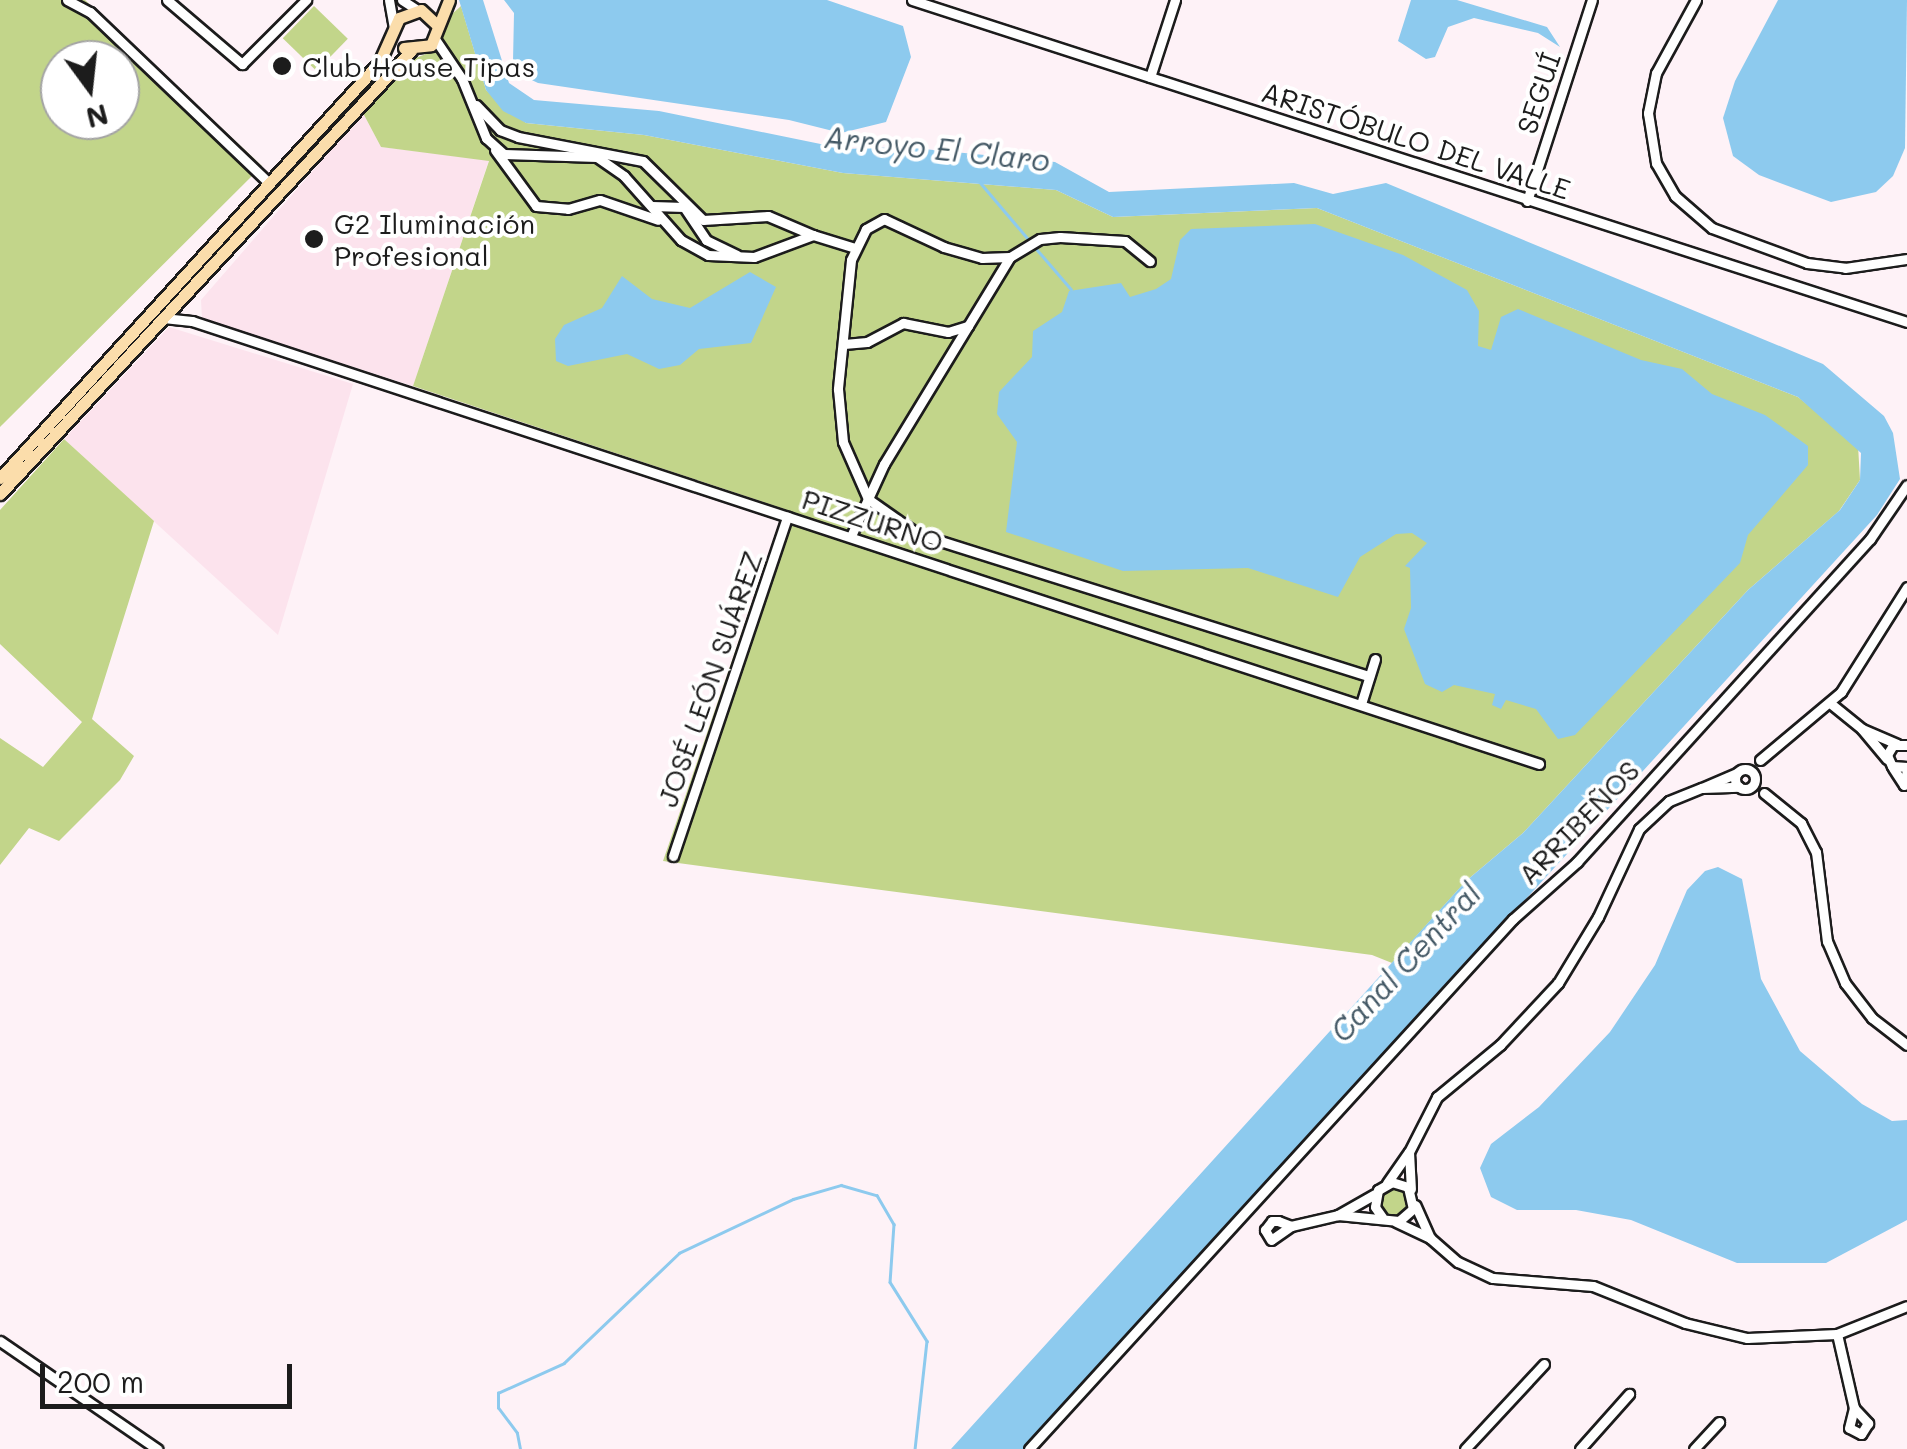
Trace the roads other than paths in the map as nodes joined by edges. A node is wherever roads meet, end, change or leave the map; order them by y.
1 (67, 0) edge
2 (306, 0) edge
3 (389, 0) edge
4 (402, 0) edge
5 (434, 0) edge
6 (448, 0) edge
7 (912, 0) edge
8 (956, 0) edge
9 (1175, 0) edge
10 (1592, 0) edge
11 (1696, 0) edge
12 (172, 2) edge
13 (418, 9) junction
14 (951, 13) junction
15 (437, 25) junction
16 (395, 34) junction
17 (435, 39) junction
18 (411, 51) junction
19 (1150, 77) junction
20 (468, 96) junction
21 (493, 147) junction
22 (269, 182) junction
23 (1527, 200) junction
24 (652, 206) junction
25 (684, 207) junction
26 (666, 225) junction
27 (813, 235) junction
28 (855, 248) junction
29 (1907, 256) edge
30 (754, 257) junction
31 (1010, 257) junction
32 (1150, 261) dead end
33 (184, 291) junction
34 (159, 319) junction
35 (192, 321) junction
36 (1907, 322) edge
37 (970, 324) junction
38 (844, 344) junction
39 (0, 478) edge
40 (1907, 485) edge
41 (0, 494) edge
42 (868, 499) junction
43 (787, 517) junction
44 (851, 536) junction
45 (1907, 588) edge
46 (1374, 659) dead end
47 (1369, 676) junction
48 (1360, 704) junction
49 (1830, 704) junction
50 (1862, 729) junction
51 (1904, 744) edge
52 (1760, 760) junction
53 (1890, 762) junction
54 (1539, 764) dead end
55 (1907, 769) edge
56 (1740, 771) junction
57 (1748, 783) junction
58 (1702, 788) junction
59 (1906, 788) edge
60 (673, 856) dead end
61 (1907, 1045) edge
62 (1409, 1152) junction
63 (1386, 1183) junction
64 (1376, 1194) junction
65 (1413, 1198) junction
66 (1338, 1216) junction
67 (1382, 1217) junction
68 (1393, 1221) junction
69 (1291, 1226) dead end
70 (1430, 1238) junction
71 (1907, 1306) edge
72 (1838, 1334) junction
73 (0, 1340) edge
74 (1544, 1364) dead end
75 (1629, 1394) dead end
76 (1854, 1408) dead end
77 (1719, 1422) dead end
78 (157, 1449) edge
79 (1029, 1449) edge
80 (1466, 1449) edge
81 (1580, 1449) edge
82 (1694, 1449) edge

1 - 22 street
2 - 12 street
3 - 16 street
4 - 13 street
5 - 13 main road
6 - 15 main road
7 - 14 street, ARISTÓBULO DEL VALLE
8 - 14 street
9 - 19 street
10 - 23 street, SEGUÍ
11 - 29 street
13 - 15 main road
13 - 16 main road
14 - 19 street, ARISTÓBULO DEL VALLE
15 - 17 main road
16 - 18 main road
16 - 22 main road
17 - 18 main road
17 - 20 street
18 - 33 main road
19 - 23 street, ARISTÓBULO DEL VALLE
20 - 21 street
20 - 25 street
21 - 24 street
21 - 26 street
22 - 39 main road
23 - 36 street, ARISTÓBULO DEL VALLE
24 - 25 street
24 - 26 street
25 - 27 street
25 - 30 street
26 - 30 street
27 - 28 street
27 - 30 street
28 - 31 street
28 - 38 street
31 - 32 street
31 - 37 street
33 - 34 main road
33 - 35 street
34 - 35 street, PIZZURNO
34 - 41 main road
35 - 43 street, PIZZURNO
37 - 38 street
37 - 42 street
38 - 42 street
40 - 79 street, ARRIBEÑOS
42 - 44 street
42 - 47 street
43 - 44 street, PIZZURNO
43 - 60 street, JOSÉ LEÓN SUÁREZ
44 - 48 street, PIZZURNO
45 - 49 street
46 - 47 street
47 - 48 street
48 - 54 street, PIZZURNO
49 - 50 street
49 - 52 street
50 - 51 street
50 - 53 street
51 - 53 street
52 - 56 street
52 - 57 street
53 - 55 street
53 - 59 street
55 - 59 street
56 - 57 street
56 - 57 street
56 - 58 street
57 - 58 street
57 - 61 street
58 - 62 street
62 - 63 street
62 - 65 street
63 - 64 street
63 - 65 street
64 - 66 street
64 - 67 street
65 - 68 street
65 - 70 street
66 - 67 street
66 - 69 street
67 - 68 street
68 - 70 street
70 - 72 street
71 - 72 street
72 - 76 street
73 - 78 street
74 - 80 street
75 - 81 street
77 - 82 street

